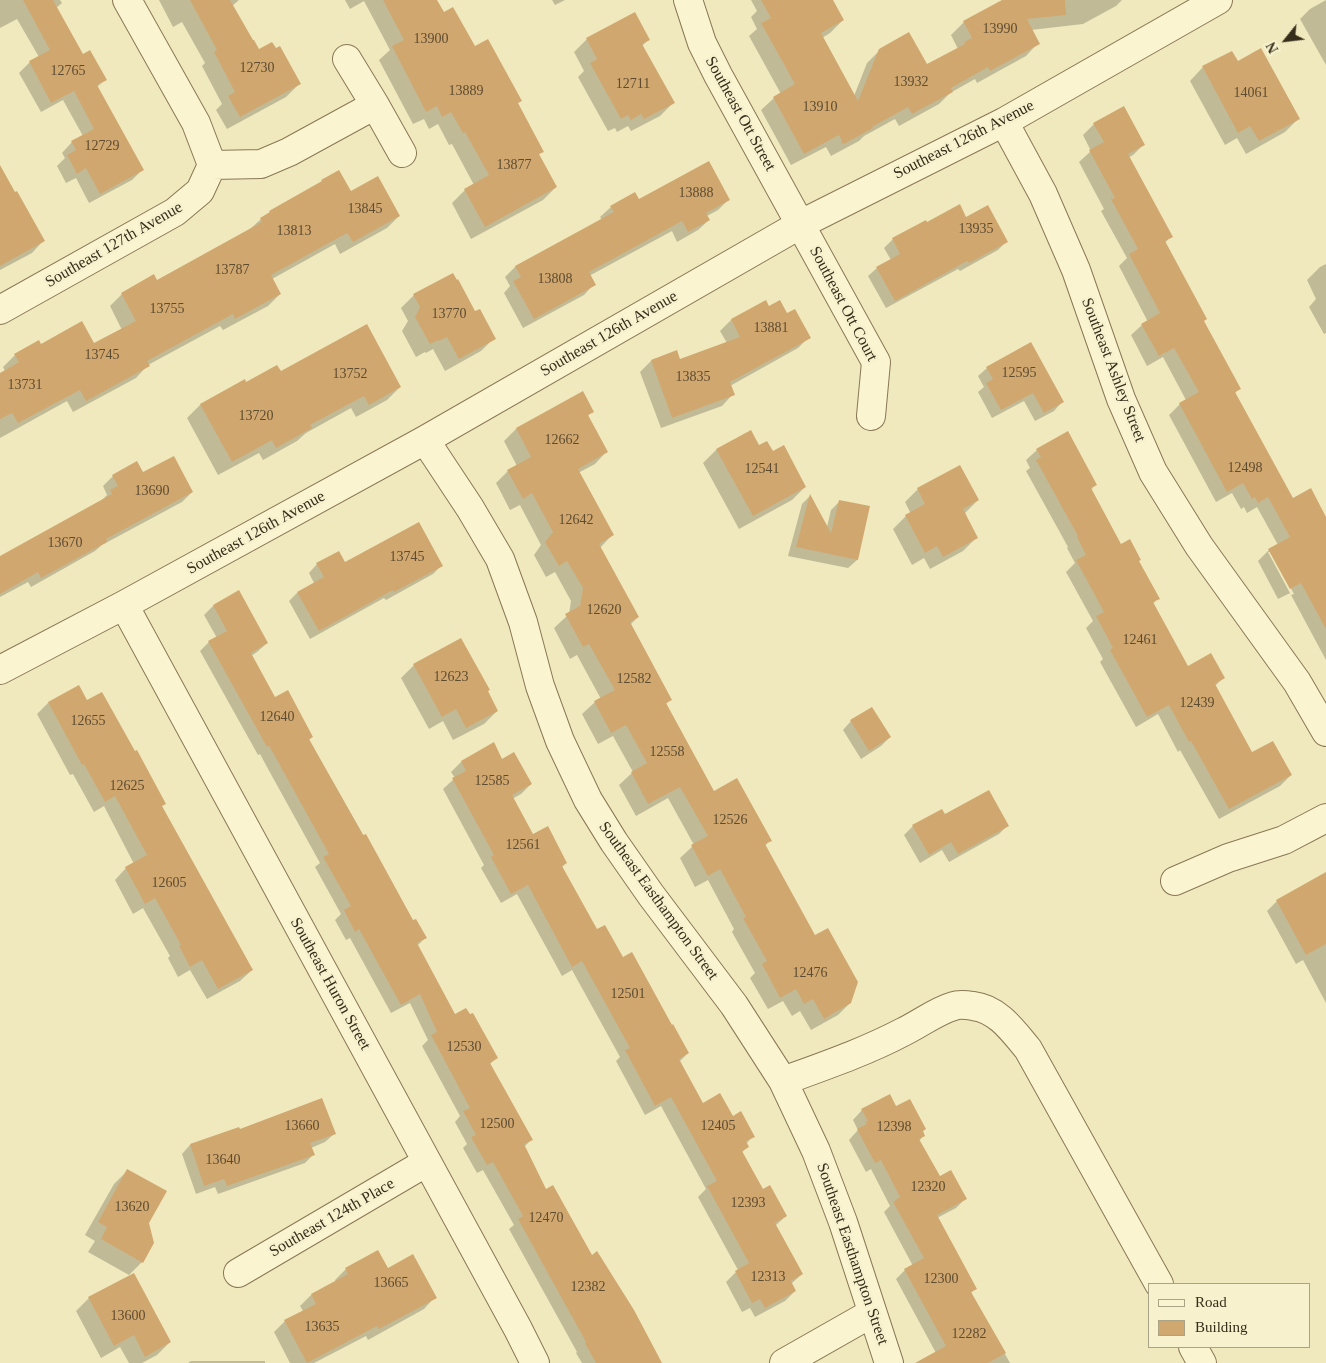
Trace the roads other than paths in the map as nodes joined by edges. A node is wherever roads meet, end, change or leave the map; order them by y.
1 (127, 0) edge
2 (688, 0) edge
3 (1218, 0) edge
4 (347, 59) dead end
5 (375, 105) junction
6 (1004, 122) junction
7 (402, 154) dead end
8 (212, 165) junction
9 (801, 224) junction
10 (0, 310) edge
11 (871, 416) dead end
12 (425, 440) junction
13 (124, 605) junction
14 (0, 670) edge
15 (1326, 732) edge
16 (1326, 818) edge
17 (1175, 881) dead end
18 (783, 1081) junction
19 (427, 1162) junction
20 (238, 1273) dead end
21 (1158, 1283) edge
22 (872, 1313) junction
23 (1194, 1348) edge
24 (535, 1363) edge
25 (784, 1363) edge
26 (889, 1363) edge
27 (1202, 1363) edge

1 - 8 street
2 - 9 street, Southeast Ott Street
3 - 6 street, Southeast 126th Avenue
4 - 5 street
5 - 7 street
5 - 8 street
6 - 9 street, Southeast 126th Avenue
6 - 15 street, Southeast Ashley Street
8 - 10 street, Southeast 127th Avenue
9 - 11 street, Southeast Ott Court
9 - 12 street, Southeast 126th Avenue
12 - 13 street, Southeast 126th Avenue
12 - 18 street, Southeast Easthampton Street
13 - 14 street, Southeast 126th Avenue
13 - 19 street, Southeast Huron Street
16 - 17 street
18 - 21 street
18 - 22 street, Southeast Easthampton Street
19 - 20 street, Southeast 124th Place
19 - 24 street, Southeast Huron Street
22 - 25 street
22 - 26 street, Southeast Easthampton Street
23 - 27 street

